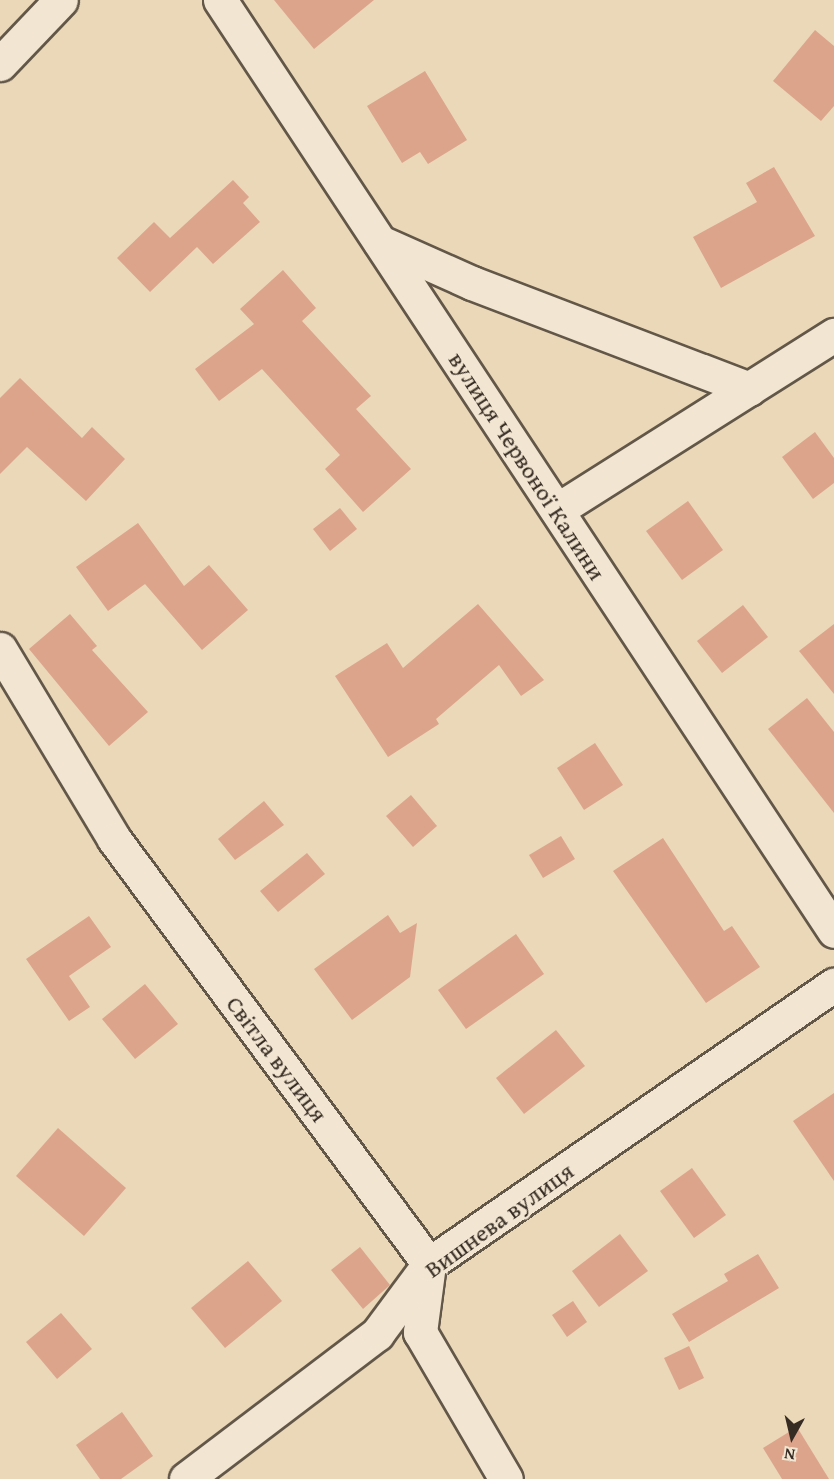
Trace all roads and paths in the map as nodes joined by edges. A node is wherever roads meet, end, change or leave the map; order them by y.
1 (61, 0) edge
2 (220, 0) edge
3 (0, 63) edge
4 (380, 242) junction
5 (834, 334) edge
6 (749, 389) junction
7 (557, 510) junction
8 (0, 649) edge
9 (834, 932) edge
10 (834, 985) edge
11 (429, 1264) junction
12 (186, 1479) edge
13 (506, 1479) edge

1 - 3 street
2 - 4 street, вулиця Червоної Калини
4 - 6 street
4 - 7 street, вулиця Червоної Калини
5 - 6 street
6 - 7 street
7 - 9 street, вулиця Червоної Калини
8 - 11 street, Світла вулиця
10 - 11 street, Вишнева вулиця
11 - 12 street, Вишнева вулиця
11 - 13 street

